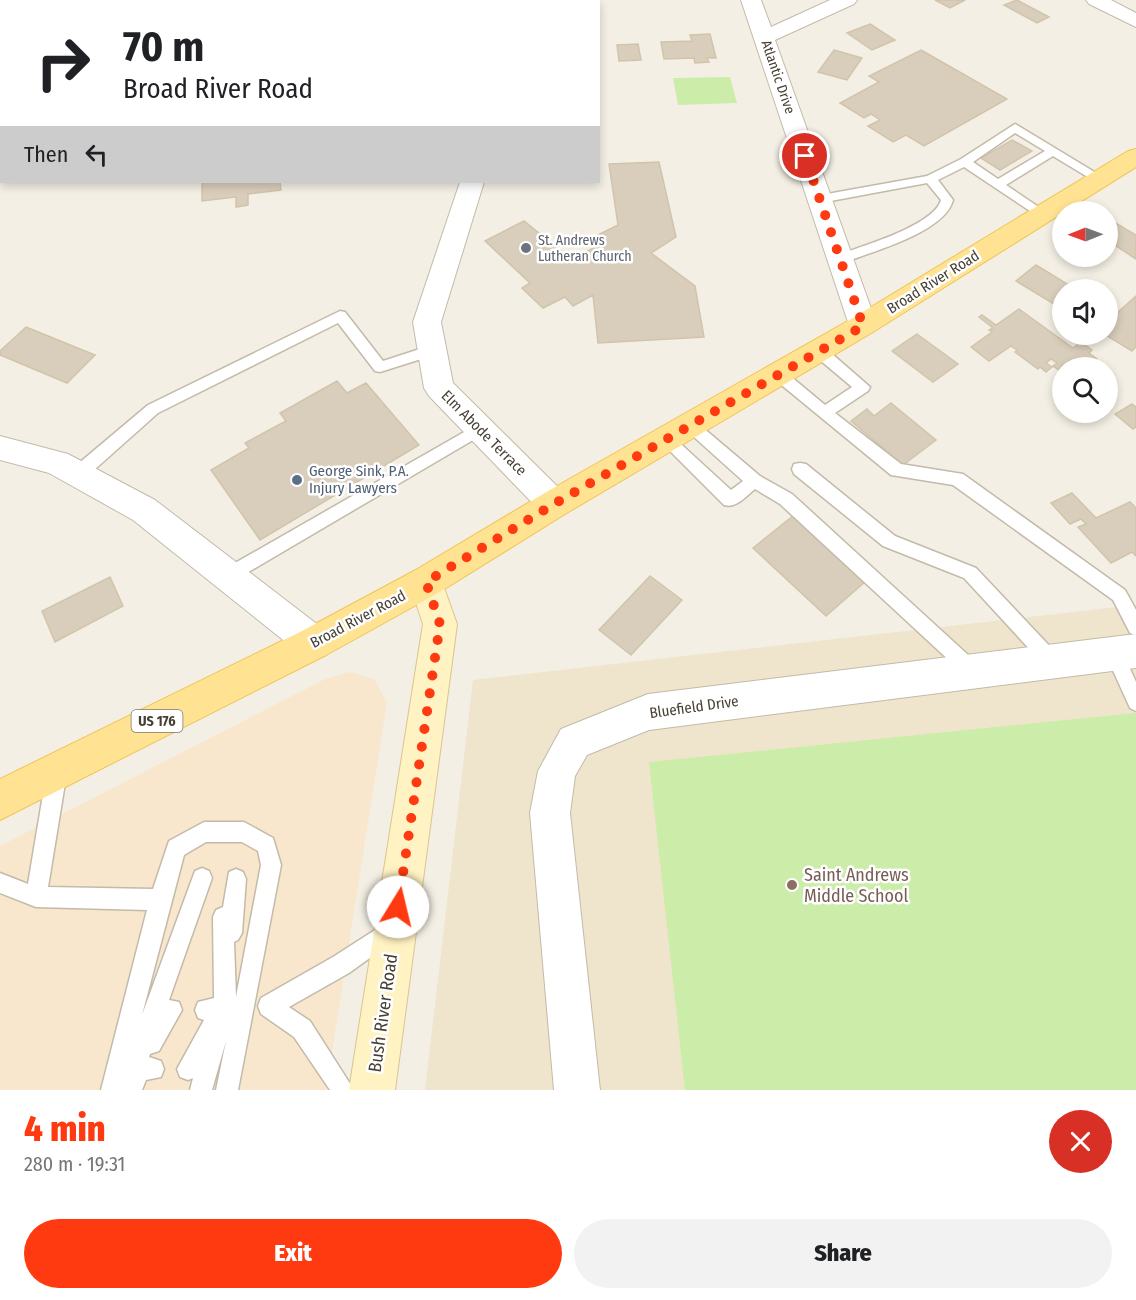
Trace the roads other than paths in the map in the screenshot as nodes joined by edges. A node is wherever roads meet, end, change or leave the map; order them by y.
1 (751, 0) edge
2 (847, 0) edge
3 (1095, 0) edge
4 (1132, 15) edge
5 (765, 37) junction
6 (1053, 150) junction
7 (1136, 156) edge
8 (965, 162) junction
9 (930, 179) junction
10 (1100, 179) junction
11 (472, 183) edge
12 (998, 184) junction
13 (819, 199) junction
14 (1042, 214) junction
15 (840, 259) junction
16 (863, 326) junction
17 (432, 350) junction
18 (819, 351) junction
19 (778, 374) junction
20 (824, 412) junction
21 (690, 425) junction
22 (480, 429) junction
23 (666, 439) junction
24 (0, 448) edge
25 (800, 469) dead end
26 (78, 474) junction
27 (754, 481) junction
28 (554, 504) junction
29 (227, 576) junction
30 (426, 582) junction
31 (314, 643) junction
32 (1129, 644) edge
33 (1052, 661) junction
34 (972, 670) junction
35 (1136, 702) edge
36 (57, 771) junction
37 (0, 800) edge
38 (202, 878) dead end
39 (236, 879) dead end
40 (0, 882) edge
41 (36, 897) junction
42 (160, 900) junction
43 (223, 917) dead end
44 (194, 918) dead end
45 (395, 928) junction
46 (180, 968) dead end
47 (214, 968) dead end
48 (269, 1006) junction
49 (226, 1008) junction
50 (171, 1010) dead end
51 (134, 1081) edge
52 (194, 1086) edge
53 (112, 1090) edge
54 (227, 1090) edge
55 (343, 1090) edge
56 (372, 1090) edge
57 (577, 1090) edge

1 - 5 street, Atlantic Drive
2 - 5 street
3 - 4 street
5 - 13 street, Atlantic Drive
6 - 8 lane
6 - 10 lane
6 - 12 lane
7 - 10 main road, Broad River Road / US 176
8 - 9 lane
8 - 12 lane
9 - 13 lane
9 - 15 lane
10 - 14 main road, Broad River Road / US 176
11 - 17 street, Elm Abode Terrace
12 - 14 lane
13 - 15 street, Atlantic Drive
14 - 16 main road, Broad River Road / US 176
15 - 16 street, Atlantic Drive
16 - 18 main road, Broad River Road / US 176
17 - 22 street, Elm Abode Terrace
17 - 26 lane
18 - 19 main road, Broad River Road / US 176
18 - 20 lane
19 - 20 lane
19 - 21 main road, Broad River Road / US 176
20 - 32 lane
21 - 23 main road, Broad River Road / US 176
21 - 27 lane
22 - 28 street, Elm Abode Terrace
22 - 29 lane
23 - 27 lane
23 - 28 main road, Broad River Road / US 176
24 - 26 street
25 - 33 lane
26 - 29 street
27 - 34 lane
28 - 30 main road, Broad River Road / US 176
29 - 31 street
30 - 31 main road, Broad River Road / US 176
30 - 45 main road, Bush River Road
31 - 36 main road, Broad River Road / US 176
32 - 33 street, Bluefield Drive
32 - 35 lane
33 - 34 street, Bluefield Drive
34 - 57 street, Bluefield Drive
36 - 37 main road, Broad River Road / US 176
36 - 41 lane
38 - 51 lane
39 - 49 lane
40 - 41 lane
41 - 42 lane
42 - 49 lane
42 - 51 lane
43 - 49 lane
44 - 51 lane
45 - 48 lane
45 - 56 main road, Bush River Road
46 - 51 lane
47 - 49 lane
48 - 49 lane
48 - 55 lane
49 - 52 lane
49 - 54 lane
50 - 51 lane
51 - 53 lane

